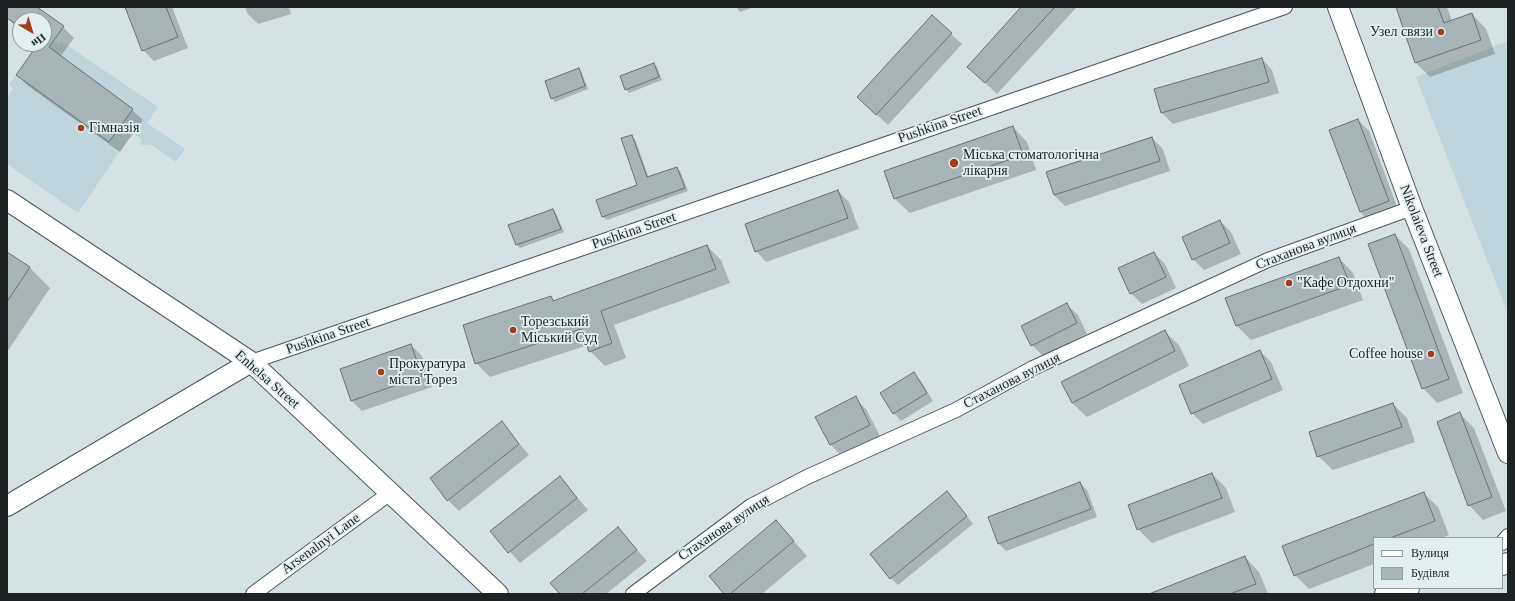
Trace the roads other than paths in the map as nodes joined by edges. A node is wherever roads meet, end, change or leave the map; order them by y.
1 (1285, 7) edge
2 (1338, 7) edge
3 (7, 200) edge
4 (1412, 208) junction
5 (251, 362) junction
6 (1508, 454) edge
7 (390, 493) junction
8 (7, 506) edge
9 (1405, 589) edge
10 (253, 594) edge
11 (498, 594) edge
12 (633, 594) edge
13 (1385, 594) edge

1 - 5 street, Pushkina Street
2 - 4 street, Nikolaieva Street
3 - 5 street, Enhelsa Street
4 - 6 street, Nikolaieva Street
4 - 12 street, Стаханова вулиця
5 - 7 street, Enhelsa Street
5 - 8 street, Pushkina Street
7 - 10 street, Arsenalnyi Lane
7 - 11 street, Enhelsa Street
9 - 13 street

